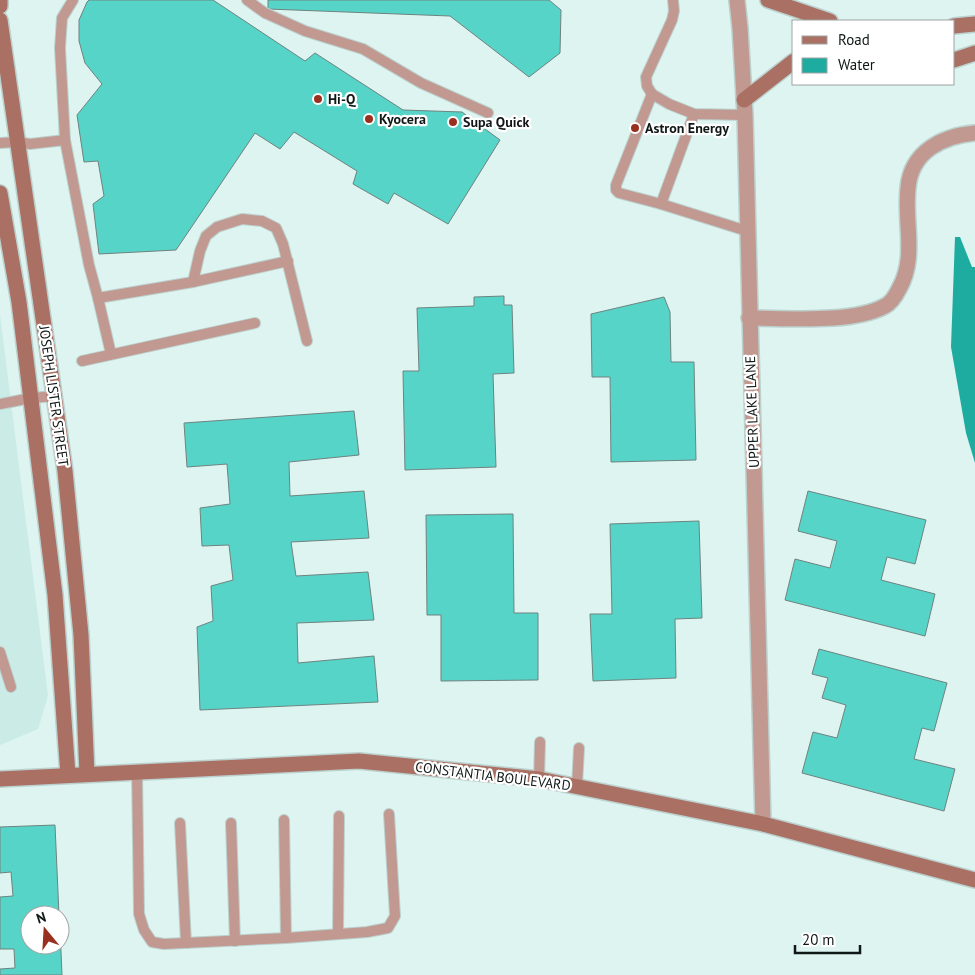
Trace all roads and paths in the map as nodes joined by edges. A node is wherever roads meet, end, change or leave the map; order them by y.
1 (0, 0) edge
2 (73, 0) edge
3 (247, 0) edge
4 (672, 0) edge
5 (737, 0) edge
6 (768, 0) edge
7 (0, 6) edge
8 (0, 20) edge
9 (827, 20) edge
10 (975, 24) edge
11 (955, 26) edge
12 (975, 53) edge
13 (955, 60) edge
14 (792, 63) edge
15 (652, 94) junction
16 (745, 107) junction
17 (488, 113) dead end
18 (694, 114) junction
19 (975, 133) edge
20 (66, 140) junction
21 (17, 142) junction
22 (0, 143) edge
23 (0, 193) edge
24 (661, 204) junction
25 (747, 232) junction
26 (288, 261) junction
27 (193, 282) junction
28 (98, 298) junction
29 (749, 318) junction
30 (255, 323) dead end
31 (307, 342) dead end
32 (111, 354) junction
33 (82, 361) dead end
34 (55, 396) junction
35 (31, 398) junction
36 (0, 404) edge
37 (0, 652) edge
38 (11, 687) dead end
39 (540, 742) dead end
40 (578, 748) dead end
41 (137, 772) junction
42 (87, 774) junction
43 (68, 775) junction
44 (0, 779) edge
45 (539, 779) junction
46 (577, 786) junction
47 (389, 814) dead end
48 (339, 816) dead end
49 (284, 820) dead end
50 (180, 822) dead end
51 (231, 823) dead end
52 (763, 824) junction
53 (975, 880) edge
54 (338, 934) junction
55 (286, 938) junction
56 (235, 941) junction
57 (186, 943) junction

1 - 7 street
2 - 20 lane
3 - 17 lane
4 - 15 lane
5 - 16 street, UPPER LAKE LANE
6 - 9 street
8 - 21 street, JOSEPH LISTER STREET
10 - 11 street
12 - 13 street
14 - 16 street
15 - 18 lane
15 - 24 lane
16 - 18 lane
16 - 25 street, UPPER LAKE LANE
18 - 24 lane
19 - 29 street
20 - 21 lane
20 - 28 lane
21 - 22 lane
21 - 34 street, JOSEPH LISTER STREET
23 - 35 street, JOSEPH LISTER STREET
24 - 25 lane
25 - 29 street, UPPER LAKE LANE
26 - 27 lane
26 - 27 lane
26 - 31 lane
27 - 28 lane
28 - 32 lane
29 - 52 street, UPPER LAKE LANE
30 - 32 lane
32 - 33 lane
34 - 35 lane
34 - 42 street, JOSEPH LISTER STREET
35 - 36 lane
35 - 43 street, JOSEPH LISTER STREET
37 - 38 lane
39 - 45 lane
40 - 46 lane
41 - 42 street, CONSTANTIA BOULEVARD
41 - 45 street, CONSTANTIA BOULEVARD
41 - 57 lane
42 - 43 street, CONSTANTIA BOULEVARD
43 - 44 street, CONSTANTIA BOULEVARD
45 - 46 street, CONSTANTIA BOULEVARD
46 - 52 street, CONSTANTIA BOULEVARD
47 - 54 lane
48 - 54 lane
49 - 55 lane
50 - 57 lane
51 - 56 lane
52 - 53 street, CONSTANTIA BOULEVARD
54 - 55 lane
55 - 56 lane
56 - 57 lane

